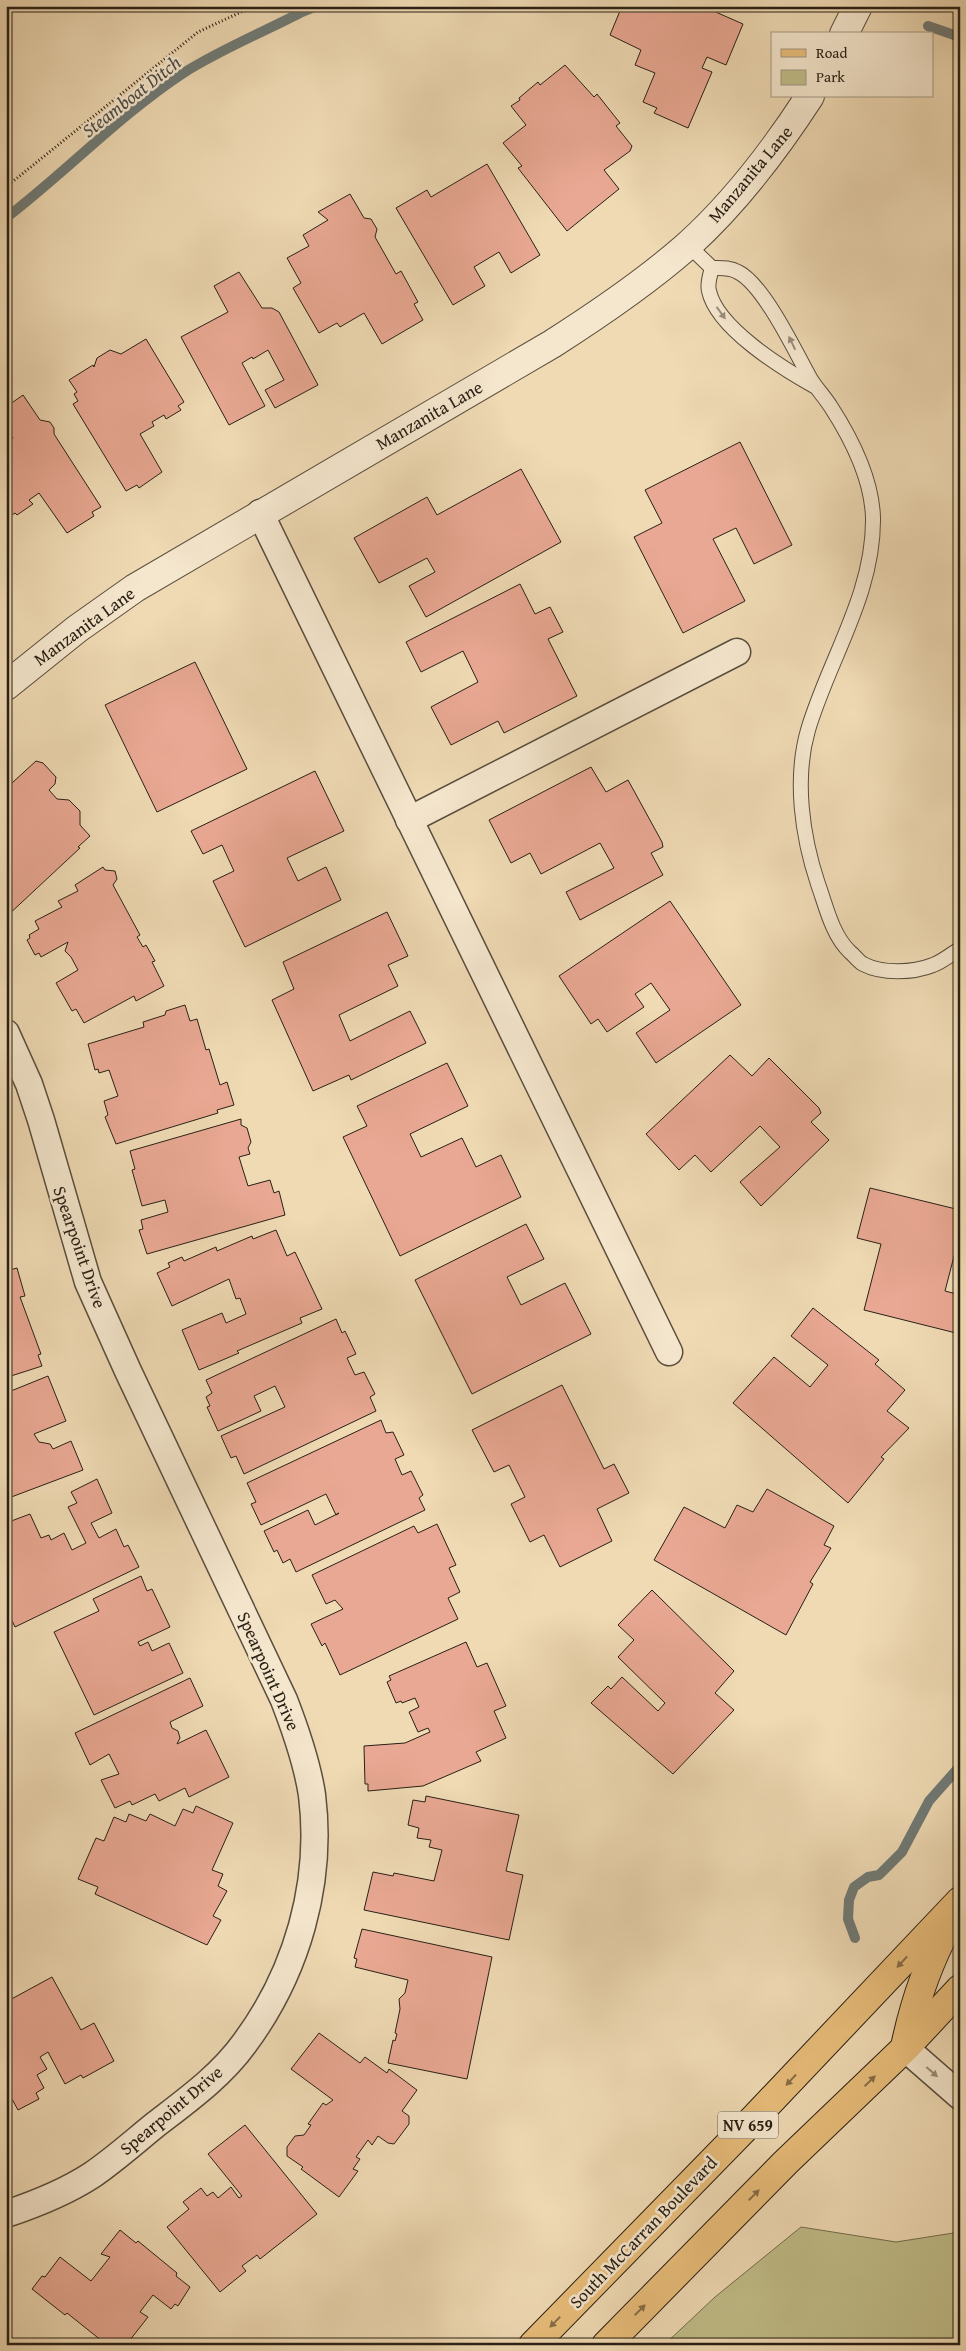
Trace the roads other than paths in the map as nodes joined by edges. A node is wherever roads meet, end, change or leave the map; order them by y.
1 (858, 6) edge
2 (845, 32) edge
3 (809, 98) edge
4 (688, 245) junction
5 (712, 268) junction
6 (815, 386) junction
7 (260, 513) junction
8 (737, 652) dead end
9 (6, 686) edge
10 (409, 820) junction
11 (960, 949) edge
12 (6, 1033) edge
13 (669, 1352) dead end
14 (960, 1903) edge
15 (960, 1989) edge
16 (904, 2048) junction
17 (960, 2096) edge
18 (6, 2214) edge
19 (532, 2345) edge
20 (606, 2345) edge

1 - 2 street
3 - 4 street, Manzanita Lane
4 - 5 lane
4 - 7 street, Manzanita Lane
6 -> 5 lane
5 -> 6 lane
6 - 11 lane
7 - 9 street, Manzanita Lane
7 - 10 street
8 - 10 street
10 - 13 street
12 - 18 street, Spearpoint Drive
14 - 16 main road
14 -> 19 main road, South McCarran Boulevard / NV 659
15 - 16 main road, NV 659
16 -> 17 street
20 -> 16 main road, NV 659

